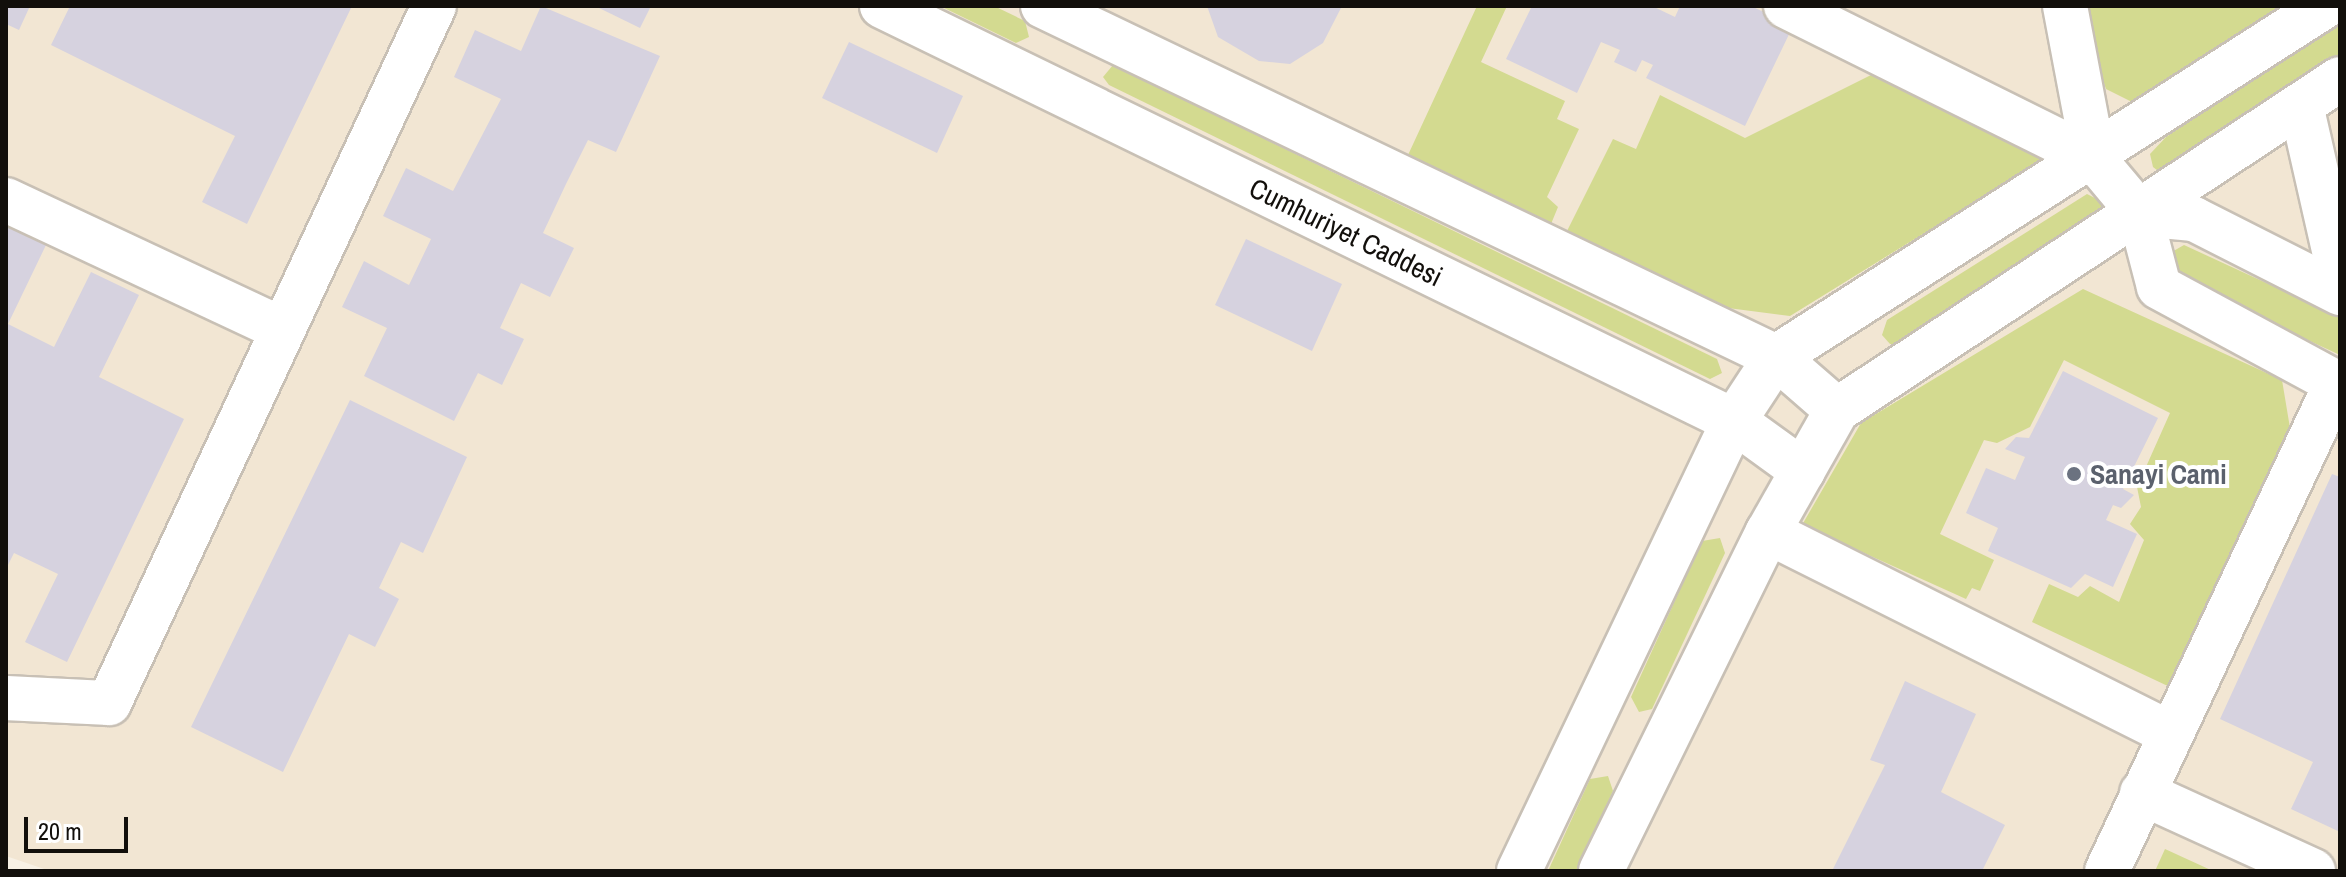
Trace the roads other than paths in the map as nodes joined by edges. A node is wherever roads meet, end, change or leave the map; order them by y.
1 (434, 6) edge
2 (882, 6) edge
3 (1043, 6) edge
4 (1786, 6) edge
5 (2065, 6) edge
6 (2325, 6) edge
7 (1110, 20) edge
8 (2340, 79) edge
9 (2301, 105) junction
10 (2094, 159) junction
11 (6, 200) edge
12 (2140, 214) junction
13 (2340, 277) edge
14 (2340, 293) edge
15 (279, 328) junction
16 (1776, 357) junction
17 (2338, 384) edge
18 (1837, 410) junction
19 (1734, 421) junction
20 (1803, 471) junction
21 (1768, 532) junction
22 (6, 698) edge
23 (2169, 733) junction
24 (2142, 793) junction
25 (1519, 871) edge
26 (1601, 871) edge
27 (2107, 871) edge
28 (2313, 871) edge

1 - 15 street
2 - 19 street, Cumhuriyet Caddesi
3 - 7 street
4 - 10 street
5 - 10 street
6 - 10 street
7 - 16 street
8 - 9 street
9 - 12 street
9 - 13 street
10 - 12 street
10 - 16 street
11 - 15 street
12 - 14 street
12 - 17 street
12 - 18 street
15 - 22 street
16 - 18 street
16 - 19 street
17 - 23 street
18 - 20 street
19 - 20 street, Cumhuriyet Caddesi
19 - 25 street
20 - 21 street
21 - 23 street
21 - 26 street
23 - 24 street
24 - 27 street
24 - 28 street

